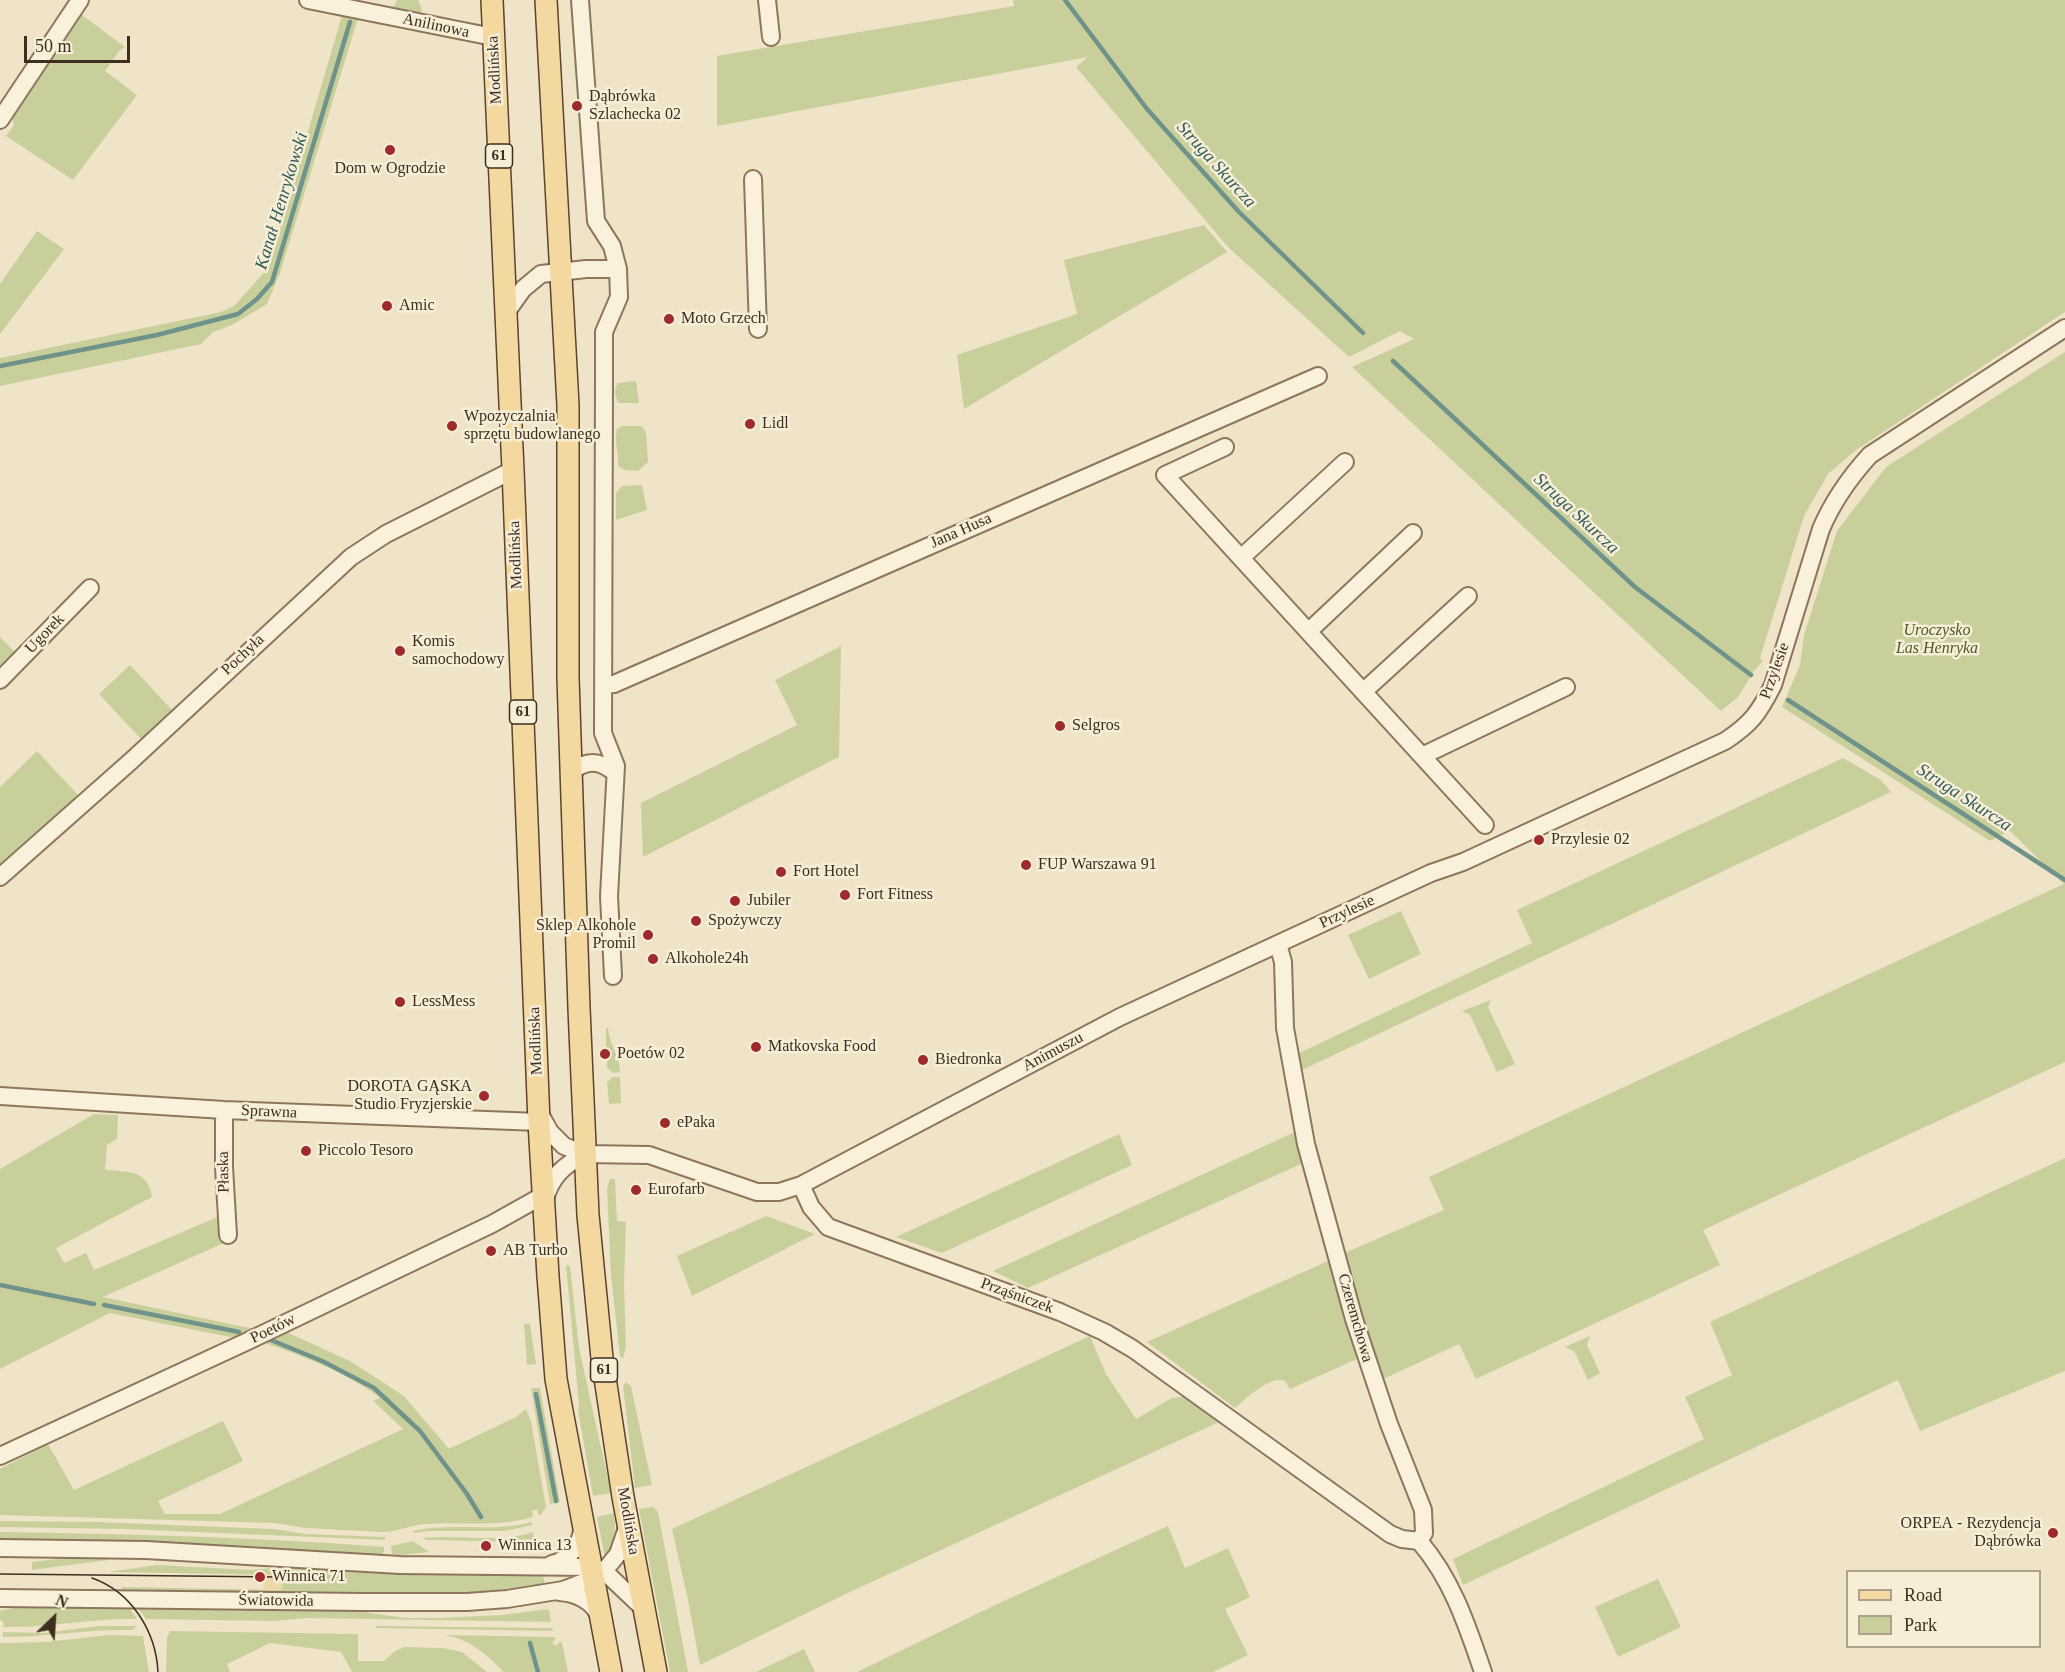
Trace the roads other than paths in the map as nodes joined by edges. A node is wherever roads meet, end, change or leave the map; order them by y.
1 (80, 0) edge
2 (308, 0) edge
3 (492, 0) edge
4 (546, 0) edge
5 (580, 0) edge
6 (767, 0) edge
7 (771, 37) dead end
8 (493, 38) junction
9 (0, 120) edge
10 (753, 179) dead end
11 (618, 269) junction
12 (562, 272) junction
13 (506, 313) junction
14 (2065, 328) edge
15 (758, 329) dead end
16 (1318, 376) dead end
17 (1225, 447) dead end
18 (1345, 462) dead end
19 (513, 470) junction
20 (1413, 533) dead end
21 (1241, 558) junction
22 (90, 588) dead end
23 (1468, 596) dead end
24 (1309, 631) junction
25 (0, 680) edge
26 (604, 686) junction
27 (1566, 687) dead end
28 (1364, 691) junction
29 (603, 733) junction
30 (1422, 756) junction
31 (576, 768) junction
32 (615, 773) junction
33 (1485, 825) dead end
34 (0, 877) edge
35 (1278, 944) junction
36 (613, 976) dead end
37 (0, 1096) edge
38 (224, 1110) junction
39 (539, 1116) junction
40 (585, 1154) junction
41 (801, 1185) junction
42 (543, 1201) junction
43 (228, 1235) dead end
44 (0, 1456) edge
45 (583, 1524) junction
46 (628, 1524) junction
47 (1419, 1541) junction
48 (0, 1548) edge
49 (548, 1565) junction
50 (596, 1573) junction
51 (552, 1592) junction
52 (0, 1598) edge
53 (643, 1608) junction
54 (601, 1620) junction
55 (611, 1672) edge
56 (656, 1672) edge
57 (1483, 1672) edge

1 - 9 street
2 - 8 street, Anilinowa
3 - 8 main road, Modlińska / 61
4 - 12 main road, Modlińska / 61
5 - 11 street
6 - 7 street
8 - 13 main road, Modlińska / 61
10 - 15 street
11 - 12 street
11 - 26 street
12 - 13 street
12 - 31 main road, Modlińska / 61
13 - 19 main road, Modlińska / 61
14 - 35 street, Przylesie
16 - 26 street, Jana Husa
17 - 21 street
18 - 21 street
19 - 34 street, Pochyła
19 - 39 main road, Modlińska / 61
20 - 24 street
21 - 24 street
22 - 25 street, Ugorek
23 - 28 street
24 - 28 street
26 - 29 street
27 - 30 street
28 - 30 street
29 - 31 street
29 - 32 street
30 - 33 street
31 - 32 street
31 - 40 main road, Modlińska / 61
32 - 36 street
35 - 41 street, Animuszu
35 - 47 street, Czeremchowa
37 - 38 street, Sprawna
38 - 39 street, Sprawna
38 - 43 street, Płaska
39 - 40 street, Modlińska
39 - 42 main road, Modlińska / 61
40 - 41 street
40 - 42 street, Modlińska
40 - 46 main road, Modlińska / 61
41 - 47 street, Prząśniczek
42 - 44 street, Poetów
42 - 45 main road, Modlińska / 61
45 - 49 street
45 - 50 main road, Modlińska / 61
46 - 50 street
46 - 53 main road, Modlińska / 61
47 - 57 street
48 - 49 street
49 - 50 street
50 - 51 street, Światowida
50 - 53 street
50 - 54 main road, Modlińska / 61
51 - 52 street, Światowida
51 - 54 street, Światowida
53 - 56 main road, Modlińska / 61
54 - 55 main road, Modlińska / 61

